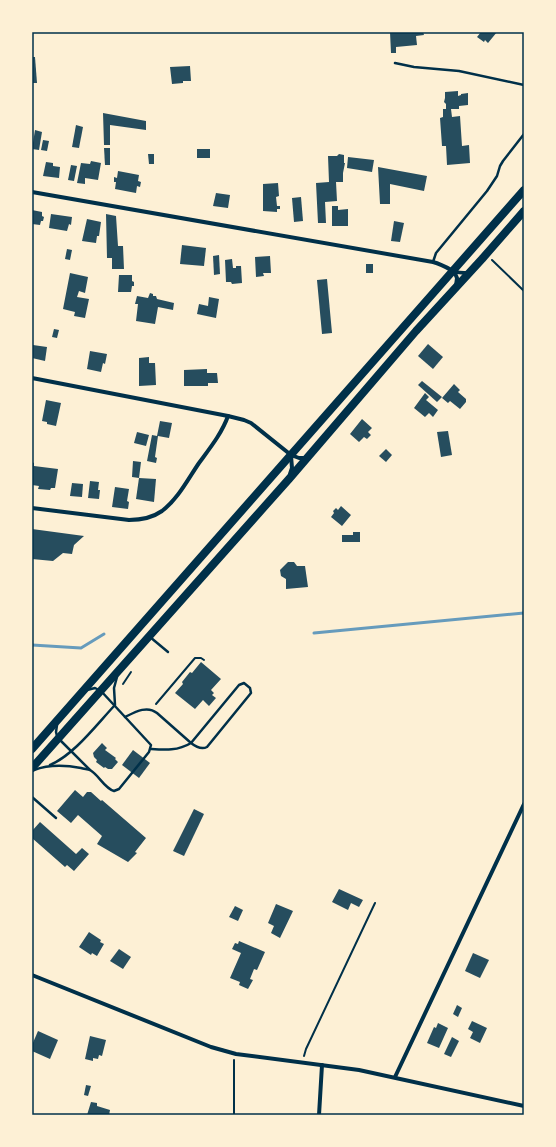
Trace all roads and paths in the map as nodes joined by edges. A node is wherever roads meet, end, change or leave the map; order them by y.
1 (395, 62) dead end
2 (524, 85) edge
3 (524, 134) edge
4 (524, 190) edge
5 (32, 192) edge
6 (524, 211) edge
7 (486, 254) junction
8 (433, 262) junction
9 (453, 271) junction
10 (469, 273) junction
11 (455, 288) junction
12 (524, 291) edge
13 (32, 378) edge
14 (228, 416) junction
15 (291, 455) junction
16 (306, 458) junction
17 (289, 479) junction
18 (32, 508) edge
19 (149, 637) junction
20 (168, 652) dead end
21 (204, 660) dead end
22 (122, 667) junction
23 (132, 670) dead end
24 (121, 690) dead end
25 (101, 691) junction
26 (81, 694) junction
27 (115, 705) junction
28 (153, 710) junction
29 (62, 714) junction
30 (125, 717) junction
31 (58, 739) junction
32 (191, 743) junction
33 (32, 749) edge
34 (150, 749) junction
35 (72, 752) junction
36 (44, 767) junction
37 (32, 768) edge
38 (90, 770) junction
39 (32, 771) edge
40 (32, 797) edge
41 (524, 804) edge
42 (56, 818) dead end
43 (375, 903) dead end
44 (32, 975) edge
45 (234, 1053) junction
46 (303, 1063) junction
47 (322, 1065) junction
48 (395, 1078) junction
49 (524, 1106) edge
50 (234, 1115) edge
51 (319, 1115) edge

1 - 2 lane
3 - 8 lane
4 - 9 main road
5 - 8 street
6 - 7 main road
7 - 10 main road
7 - 12 path
8 - 9 street
9 - 10 street
9 - 11 street
9 - 15 main road
10 - 11 main road
11 - 16 main road
13 - 14 street
14 - 15 street
14 - 18 street
15 - 16 street
15 - 17 street
15 - 26 main road
16 - 17 main road
17 - 19 main road
19 - 20 lane
19 - 22 main road
21 - 28 path
22 - 25 main road
22 - 27 lane
23 - 24 path
25 - 26 lane
25 - 27 lane
25 - 31 main road
26 - 29 main road
27 - 30 lane
27 - 35 lane
28 - 30 lane
28 - 32 lane
29 - 31 lane
29 - 33 main road
30 - 34 lane
31 - 35 lane
31 - 37 main road
32 - 32 lane
32 - 34 lane
34 - 38 lane
35 - 36 lane
35 - 38 lane
36 - 38 lane
36 - 39 lane
40 - 42 lane
41 - 48 street
43 - 46 path
44 - 45 street
45 - 46 street
45 - 50 path
46 - 47 street
47 - 48 street
47 - 51 street
48 - 49 street

